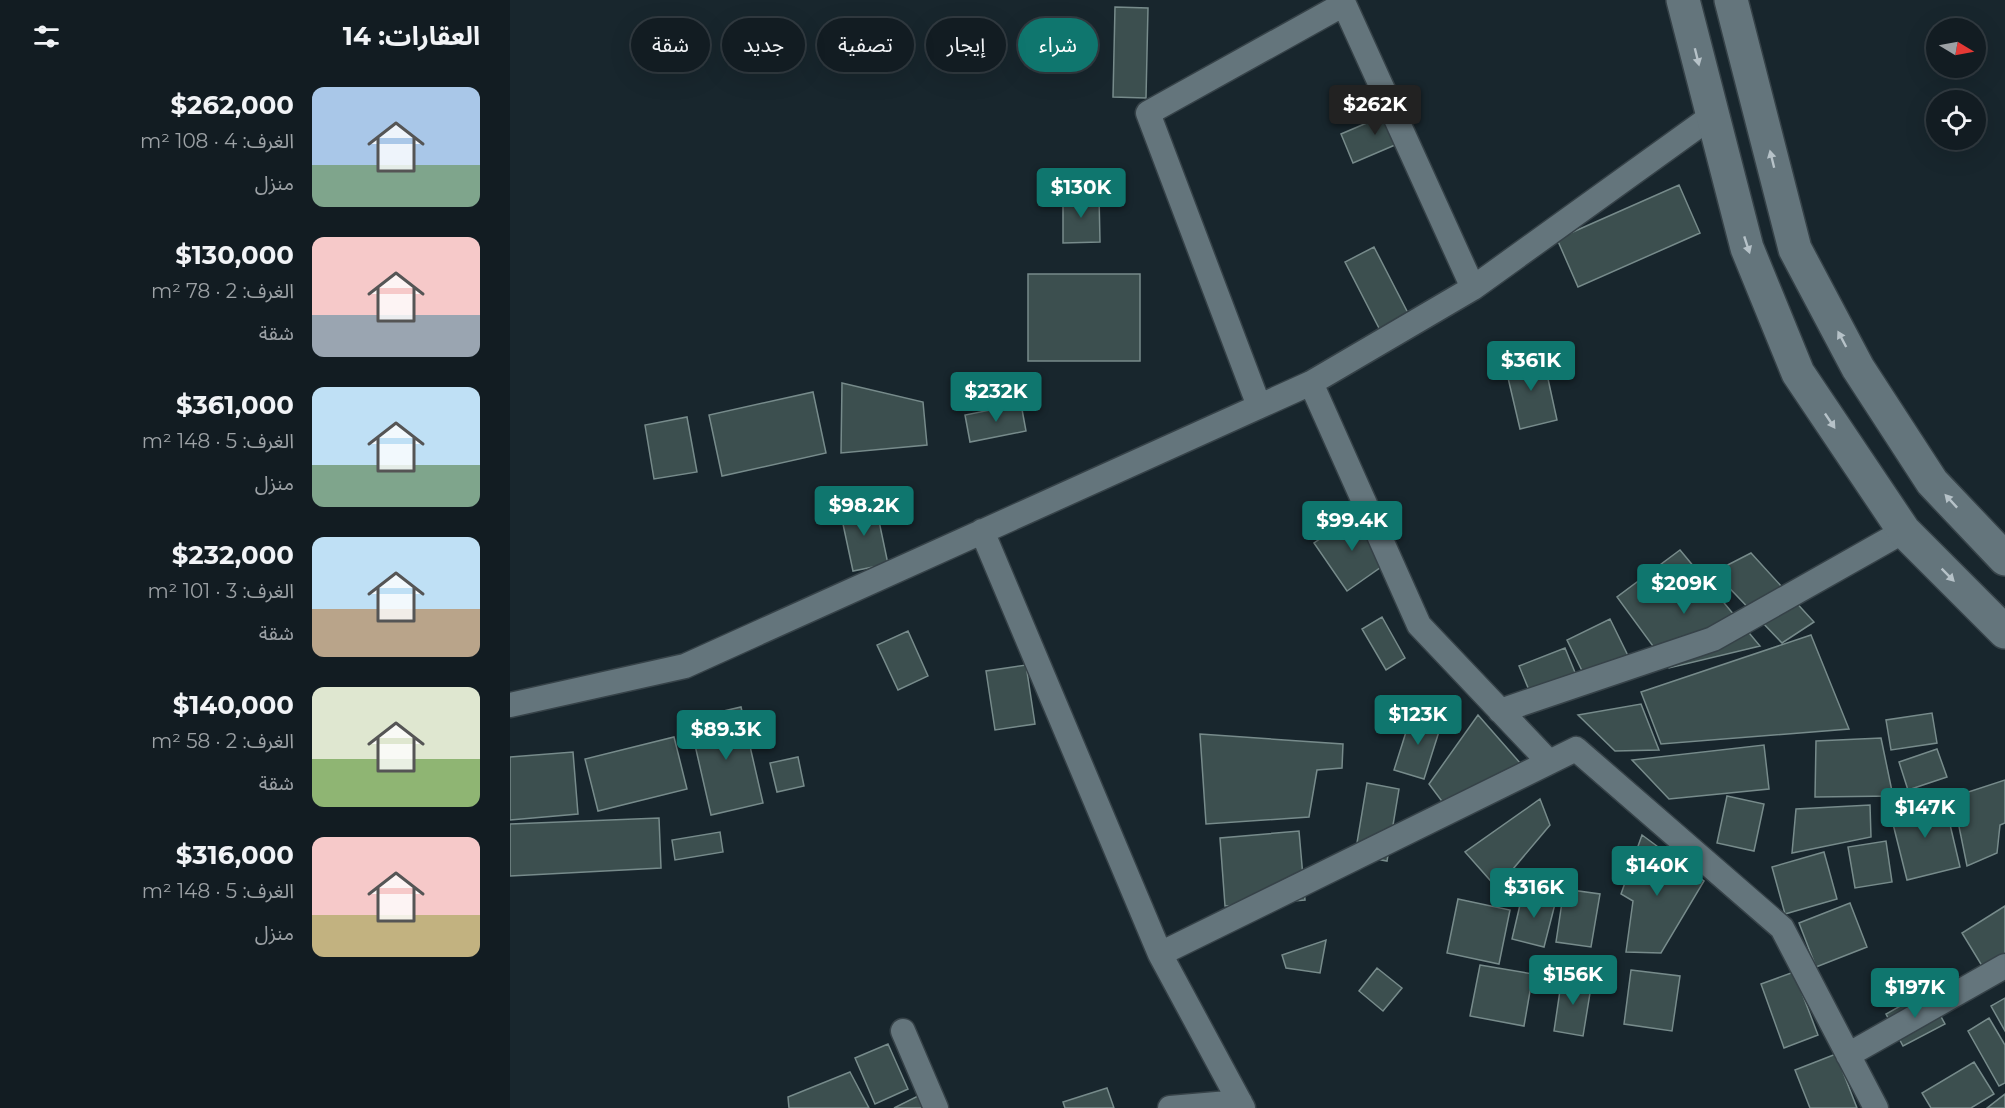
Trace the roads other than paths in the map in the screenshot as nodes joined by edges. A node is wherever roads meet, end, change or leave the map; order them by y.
1 (1683, 0) edge
2 (1731, 0) edge
3 (1712, 116) junction
4 (1473, 288) junction
5 (1311, 383) junction
6 (1259, 406) junction
7 (982, 531) junction
8 (1904, 531) junction
9 (2005, 559) edge
10 (2005, 632) edge
11 (510, 705) edge
12 (1500, 711) junction
13 (1549, 762) junction
14 (1160, 954) junction
15 (2005, 966) edge
16 (903, 1031) dead end
17 (1848, 1055) junction
18 (1241, 1105) edge
19 (936, 1108) edge
20 (1170, 1108) edge
21 (1876, 1108) edge

1 -> 3 street
9 -> 2 street
3 - 4 street
3 -> 8 street
4 - 5 street
4 - 6 street
5 - 6 street
5 - 12 street
6 - 7 street
7 - 11 street
7 - 14 street
8 -> 10 street
8 - 12 street
12 - 13 street
13 - 14 street
13 - 17 street
14 - 18 street
15 - 17 street
16 - 19 street
17 - 21 street
18 - 20 street

